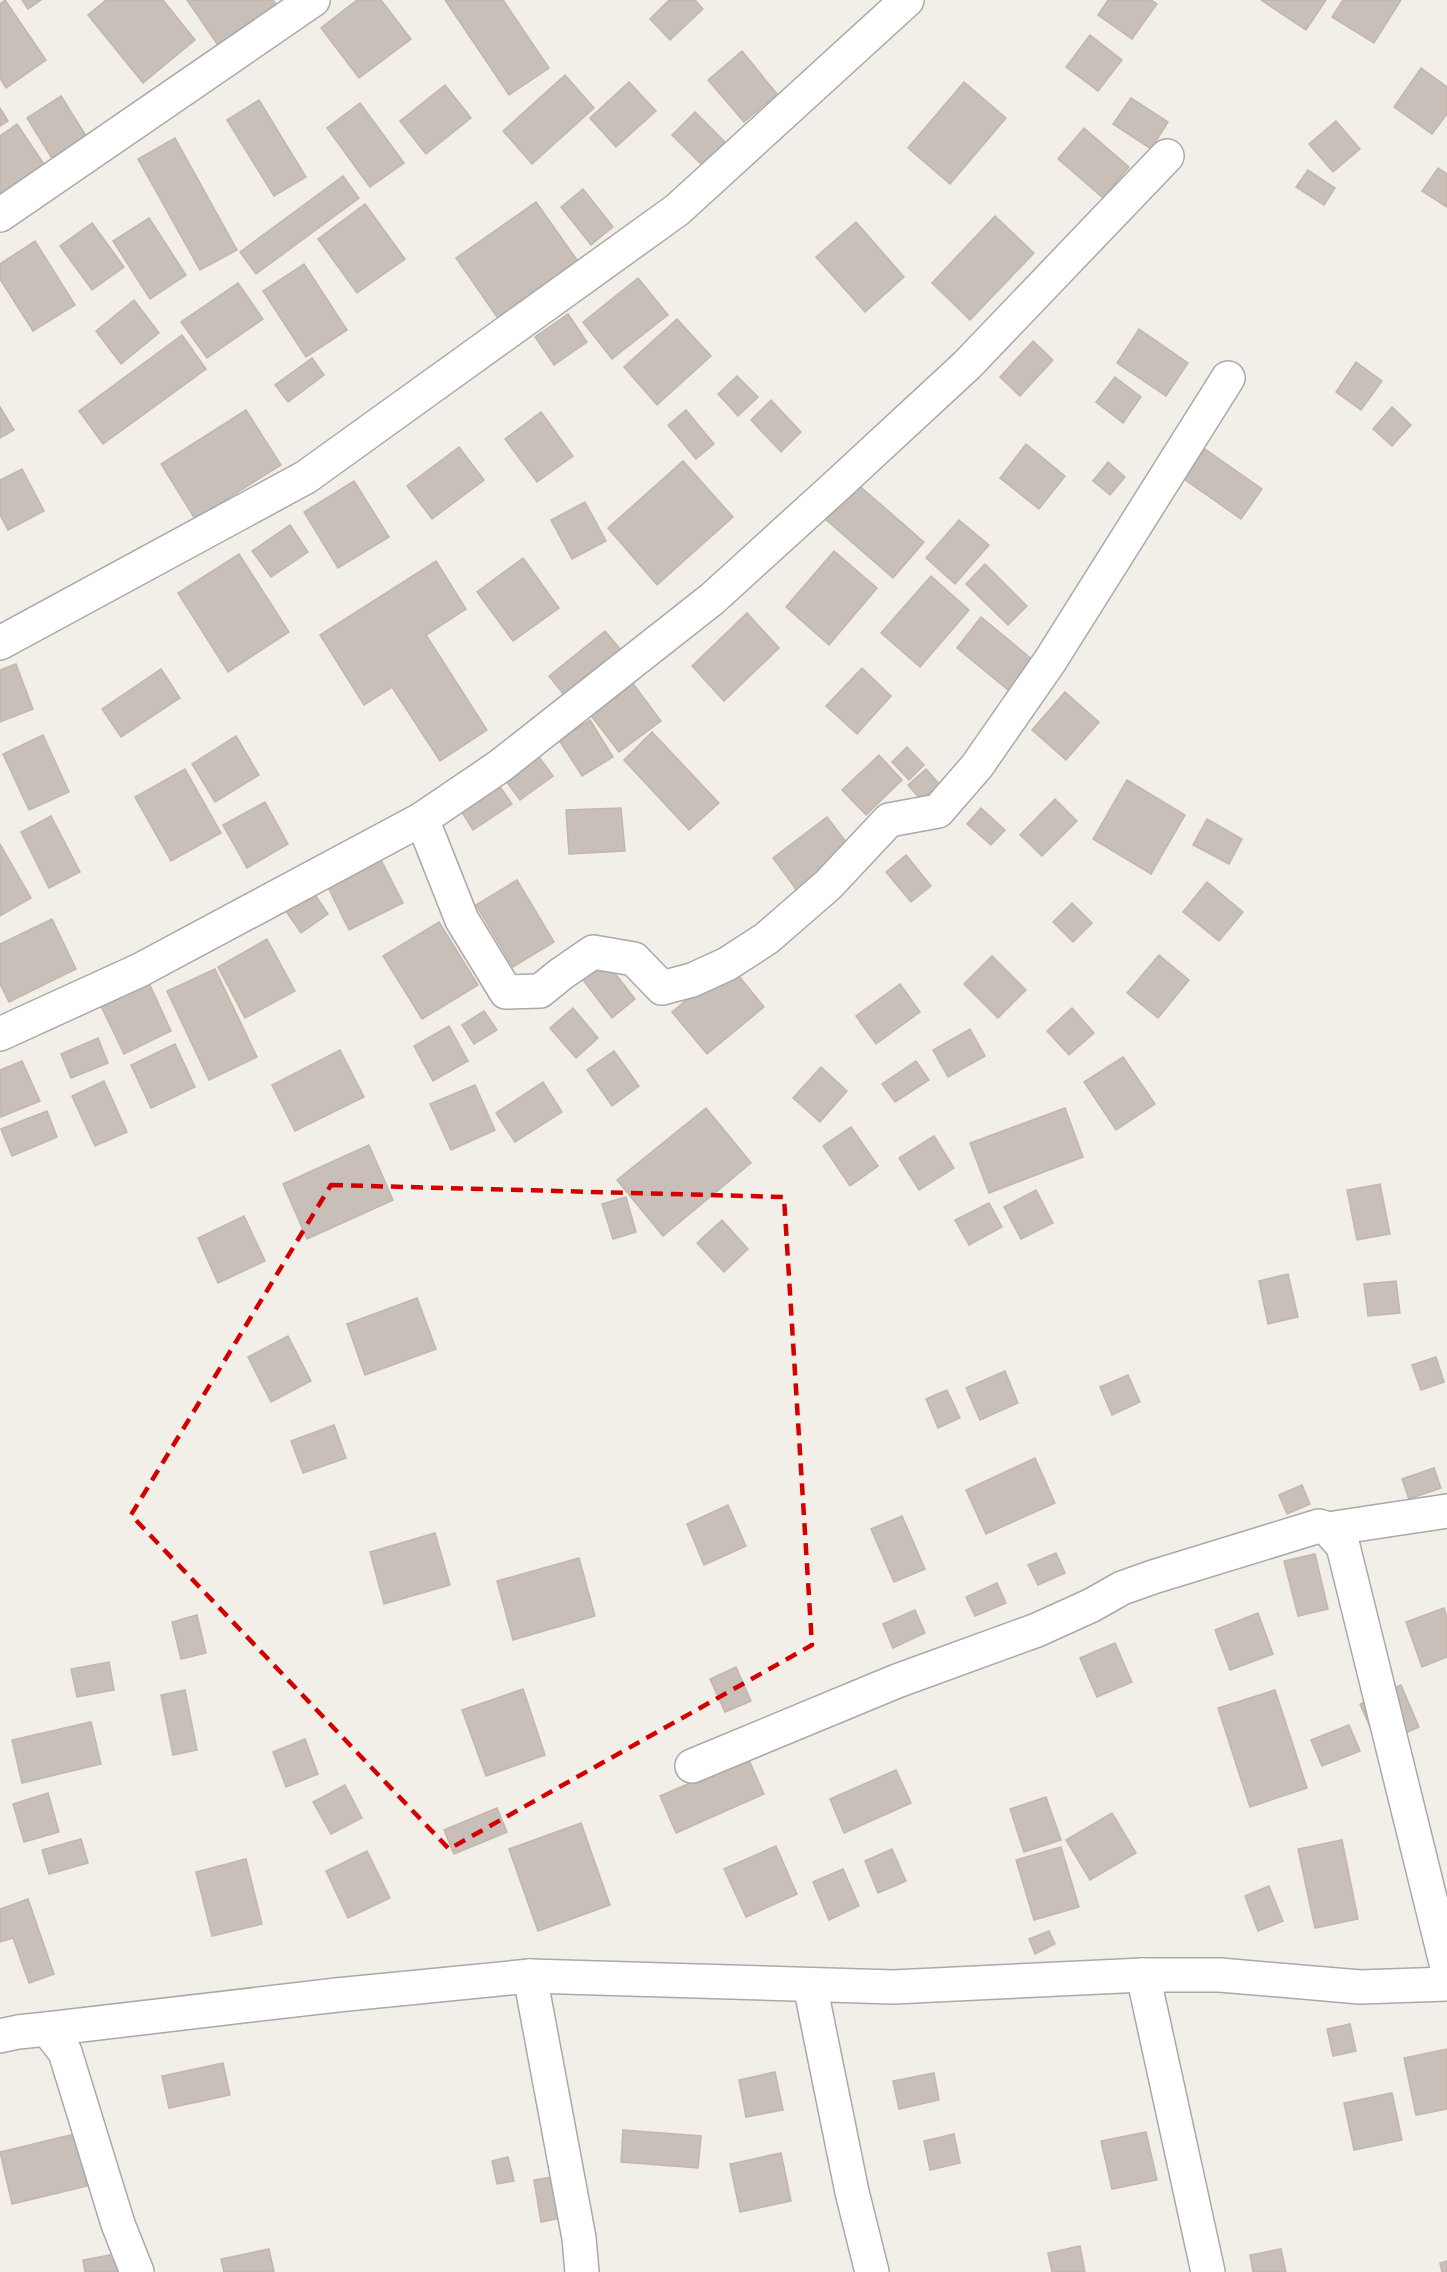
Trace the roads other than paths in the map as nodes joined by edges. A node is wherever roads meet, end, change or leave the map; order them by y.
1 (313, 0) edge
2 (907, 0) edge
3 (1167, 156) dead end
4 (0, 215) edge
5 (1228, 378) dead end
6 (0, 643) edge
7 (422, 819) junction
8 (0, 1034) edge
9 (1447, 1511) edge
10 (1328, 1529) junction
11 (692, 1766) dead end
12 (1447, 1967) edge
13 (1143, 1975) junction
14 (530, 1976) junction
15 (1447, 1984) edge
16 (810, 1985) junction
17 (47, 2029) junction
18 (0, 2036) edge
19 (137, 2272) edge
20 (582, 2272) edge
21 (872, 2272) edge
22 (1208, 2272) edge

1 - 4 street
2 - 6 street
3 - 7 street
5 - 7 street
7 - 8 street
9 - 10 street
10 - 11 street
10 - 12 street
13 - 15 street
13 - 16 street
13 - 22 street
14 - 16 street
14 - 17 street
14 - 20 street
16 - 21 street
17 - 18 street
17 - 19 street

